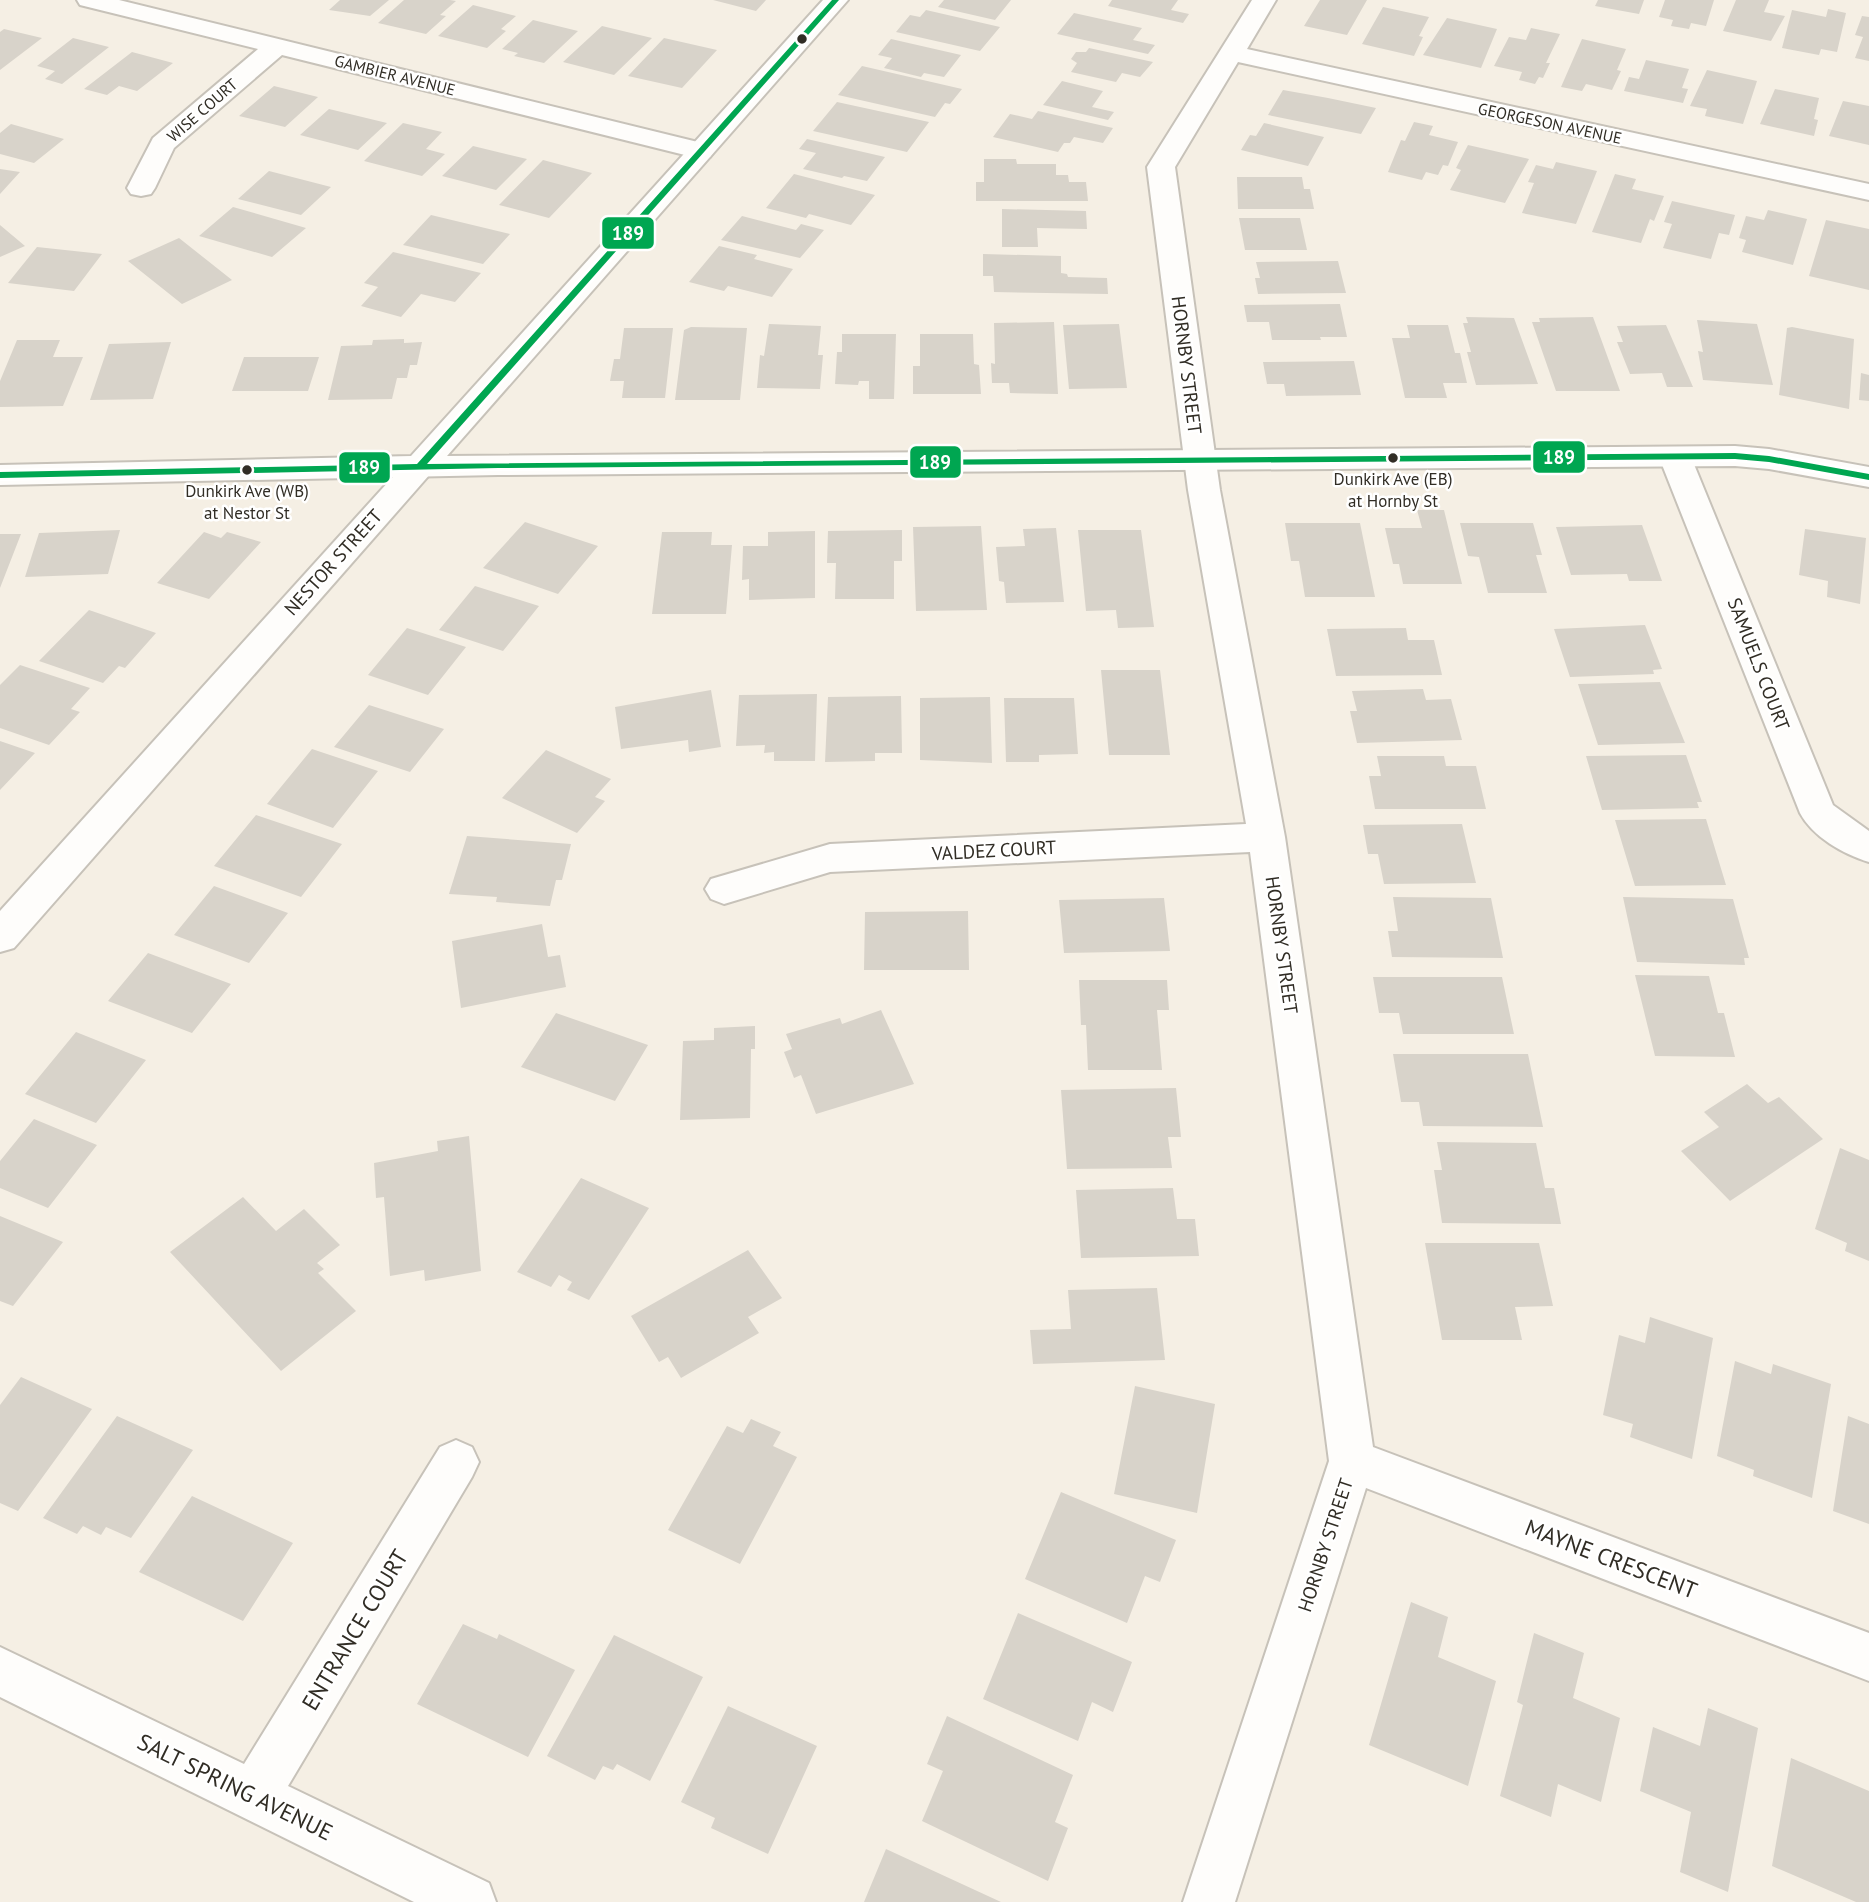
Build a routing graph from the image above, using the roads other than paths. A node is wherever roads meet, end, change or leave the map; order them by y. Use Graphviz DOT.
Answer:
graph roads {
  1 [pos="89,0"];
  2 [pos="836,0"];
  3 [pos="1264,0"];
  4 [pos="279,45"];
  5 [pos="1231,53"];
  6 [pos="701,151"];
  7 [pos="141,188"];
  8 [pos="1869,192"];
  9 [pos="1675,457"];
  10 [pos="1199,459"];
  11 [pos="420,466"];
  12 [pos="0,475"];
  13 [pos="1869,477"];
  14 [pos="1267,837"];
  15 [pos="1869,848"];
  16 [pos="724,889"];
  17 [pos="0,937"];
  18 [pos="1352,1461"];
  19 [pos="456,1462"];
  20 [pos="1869,1657"];
  21 [pos="0,1671"];
  22 [pos="253,1797"];
  23 [pos="470,1902"];
  24 [pos="1209,1902"];
  1 -- 4 [label="street, GAMBIER AVENUE"];
  2 -- 6 [label="street, NESTOR STREET"];
  3 -- 5 [label="street, HORNBY STREET"];
  4 -- 6 [label="street, GAMBIER AVENUE"];
  4 -- 7 [label="street, WISE COURT"];
  5 -- 8 [label="street, GEORGESON AVENUE"];
  5 -- 10 [label="street, HORNBY STREET"];
  6 -- 11 [label="street, NESTOR STREET"];
  9 -- 10 [label="street"];
  9 -- 13 [label="street"];
  9 -- 15 [label="street, SAMUELS COURT"];
  10 -- 11 [label="street"];
  10 -- 14 [label="street, HORNBY STREET"];
  11 -- 12 [label="street"];
  11 -- 17 [label="street, NESTOR STREET"];
  14 -- 16 [label="street, VALDEZ COURT"];
  14 -- 18 [label="street, HORNBY STREET"];
  18 -- 20 [label="street, MAYNE CRESCENT"];
  18 -- 24 [label="street, HORNBY STREET"];
  19 -- 22 [label="street, ENTRANCE COURT"];
  21 -- 22 [label="street, SALT SPRING AVENUE"];
  22 -- 23 [label="street, SALT SPRING AVENUE"];
}
